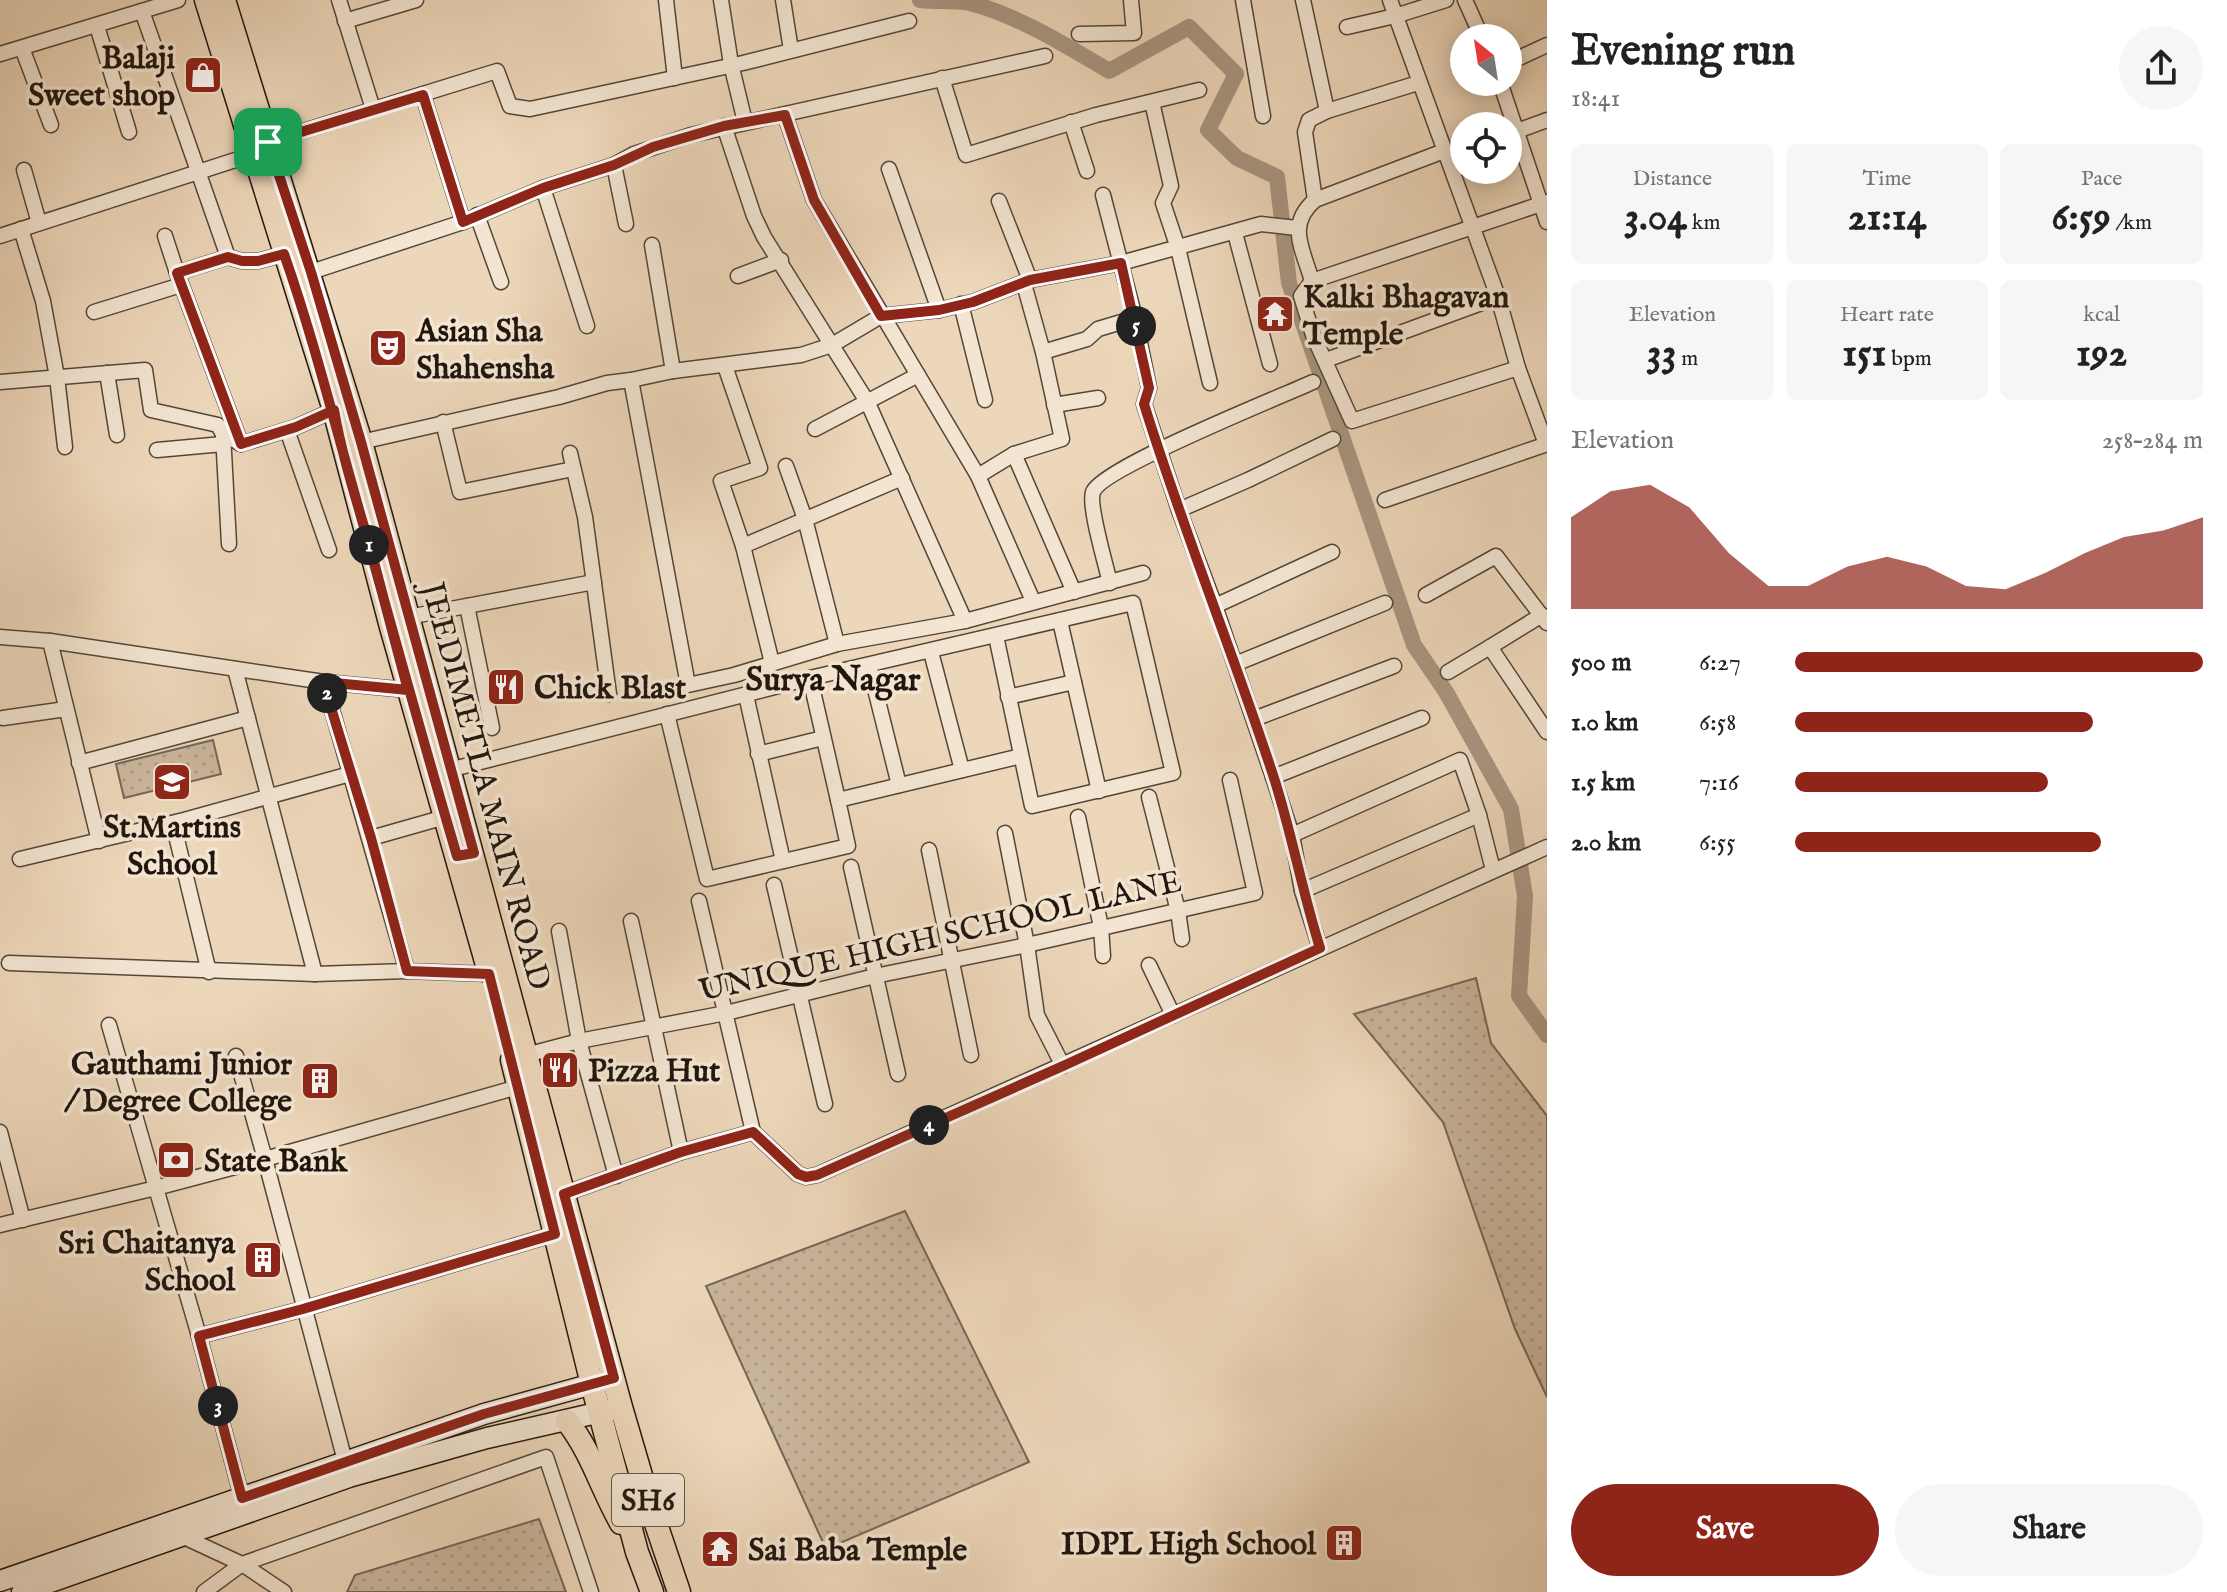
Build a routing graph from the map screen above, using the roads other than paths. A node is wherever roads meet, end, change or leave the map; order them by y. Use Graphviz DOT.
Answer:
graph roads {
  1 [pos="178,0"];
  2 [pos="206,0"];
  3 [pos="224,0"];
  4 [pos="339,0"];
  5 [pos="416,0"];
  6 [pos="666,0"];
  7 [pos="721,0"];
  8 [pos="783,0"];
  9 [pos="1131,0"];
  10 [pos="1243,0"];
  11 [pos="1303,0"];
  12 [pos="1390,0"];
  13 [pos="1446,0"];
  14 [pos="1465,0"];
  15 [pos="146,7"];
  16 [pos="1395,16"];
  17 [pos="345,21"];
  18 [pos="909,21"];
  19 [pos="1476,24"];
  20 [pos="97,26"];
  21 [pos="1347,27"];
  22 [pos="1079,34"];
  23 [pos="1547,45"];
  24 [pos="22,48"];
  25 [pos="791,50"];
  26 [pos="0,54"];
  27 [pos="1045,56"];
  28 [pos="1522,57"];
  29 [pos="731,64"];
  30 [pos="675,78"];
  31 [pos="942,78"];
  32 [pos="1418,83"];
  33 [pos="1199,90"];
  34 [pos="423,95"];
  35 [pos="1152,102"];
  36 [pos="373,109"];
  37 [pos="1327,111"];
  38 [pos="785,115"];
  39 [pos="1263,116"];
  40 [pos="1547,120"];
  41 [pos="745,122"];
  42 [pos="1071,122"];
  43 [pos="51,125"];
  44 [pos="724,126"];
  45 [pos="1522,129"];
  46 [pos="129,132"];
  47 [pos="1522,144"];
  48 [pos="261,148"];
  49 [pos="1444,151"];
  50 [pos="614,165"];
  51 [pos="889,169"];
  52 [pos="24,170"];
  53 [pos="1087,171"];
  54 [pos="198,173"];
  55 [pos="543,188"];
  56 [pos="1103,195"];
  57 [pos="1315,200"];
  58 [pos="999,201"];
  59 [pos="1544,203"];
  60 [pos="477,215"];
  61 [pos="463,222"];
  62 [pos="1547,222"];
  63 [pos="39,223"];
  64 [pos="626,224"];
  65 [pos="1473,225"];
  66 [pos="1297,228"];
  67 [pos="21,229"];
  68 [pos="1235,233"];
  69 [pos="0,236"];
  70 [pos="165,236"];
  71 [pos="652,245"];
  72 [pos="1178,248"];
  73 [pos="284,254"];
  74 [pos="228,257"];
  75 [pos="781,260"];
  76 [pos="1121,263"];
  77 [pos="311,272"];
  78 [pos="738,276"];
  79 [pos="179,279"];
  80 [pos="1312,281"];
  81 [pos="501,282"];
  82 [pos="1027,282"];
  83 [pos="1498,297"];
  84 [pos="961,304"];
  85 [pos="939,310"];
  86 [pos="94,312"];
  87 [pos="881,316"];
  88 [pos="1135,318"];
  89 [pos="587,326"];
  90 [pos="832,345"];
  91 [pos="1043,352"];
  92 [pos="1326,360"];
  93 [pos="1270,364"];
  94 [pos="725,366"];
  95 [pos="1518,368"];
  96 [pos="673,371"];
  97 [pos="107,373"];
  98 [pos="918,375"];
  99 [pos="57,377"];
  100 [pos="631,380"];
  101 [pos="0,382"];
  102 [pos="1313,382"];
  103 [pos="1210,383"];
  104 [pos="1098,398"];
  105 [pos="985,400"];
  106 [pos="868,403"];
  107 [pos="1054,405"];
  108 [pos="334,410"];
  109 [pos="443,422"];
  110 [pos="815,429"];
  111 [pos="287,430"];
  112 [pos="117,435"];
  113 [pos="223,439"];
  114 [pos="1333,439"];
  115 [pos="361,442"];
  116 [pos="241,444"];
  117 [pos="1546,444"];
  118 [pos="65,447"];
  119 [pos="157,450"];
  120 [pos="1159,450"];
  121 [pos="570,453"];
  122 [pos="1014,454"];
  123 [pos="786,466"];
  124 [pos="573,469"];
  125 [pos="978,476"];
  126 [pos="902,478"];
  127 [pos="1385,500"];
  128 [pos="1179,510"];
  129 [pos="805,519"];
  130 [pos="229,544"];
  131 [pos="743,546"];
  132 [pos="329,550"];
  133 [pos="1332,552"];
  134 [pos="1143,573"];
  135 [pos="594,582"];
  136 [pos="1110,583"];
  137 [pos="1074,592"];
  138 [pos="1426,595"];
  139 [pos="1033,601"];
  140 [pos="1385,603"];
  141 [pos="467,606"];
  142 [pos="1215,606"];
  143 [pos="408,617"];
  144 [pos="1544,619"];
  145 [pos="965,621"];
  146 [pos="1060,621"];
  147 [pos="996,636"];
  148 [pos="0,637"];
  149 [pos="50,641"];
  150 [pos="837,644"];
  151 [pos="1490,647"];
  152 [pos="931,652"];
  153 [pos="772,663"];
  154 [pos="1235,664"];
  155 [pos="869,665"];
  156 [pos="1394,666"];
  157 [pos="235,669"];
  158 [pos="1448,672"];
  159 [pos="810,678"];
  160 [pos="324,682"];
  161 [pos="1074,682"];
  162 [pos="408,690"];
  163 [pos="609,694"];
  164 [pos="746,695"];
  165 [pos="1008,697"];
  166 [pos="66,709"];
  167 [pos="667,714"];
  168 [pos="3,718"];
  169 [pos="248,718"];
  170 [pos="1422,718"];
  171 [pos="1254,719"];
  172 [pos="492,728"];
  173 [pos="1547,732"];
  174 [pos="823,738"];
  175 [pos="758,754"];
  176 [pos="1021,756"];
  177 [pos="79,763"];
  178 [pos="449,770"];
  179 [pos="962,770"];
  180 [pos="350,774"];
  181 [pos="1273,777"];
  182 [pos="1230,780"];
  183 [pos="899,785"];
  184 [pos="1099,791"];
  185 [pos="269,797"];
  186 [pos="1149,797"];
  187 [pos="838,800"];
  188 [pos="1479,815"];
  189 [pos="445,817"];
  190 [pos="1078,817"];
  191 [pos="173,823"];
  192 [pos="1005,833"];
  193 [pos="1292,835"];
  194 [pos="371,838"];
  195 [pos="99,841"];
  196 [pos="1547,847"];
  197 [pos="929,850"];
  198 [pos="465,855"];
  199 [pos="20,859"];
  200 [pos="783,861"];
  201 [pos="851,867"];
  202 [pos="1493,870"];
  203 [pos="774,885"];
  204 [pos="1302,891"];
  205 [pos="699,901"];
  206 [pos="1178,911"];
  207 [pos="631,921"];
  208 [pos="1101,927"];
  209 [pos="559,931"];
  210 [pos="1182,939"];
  211 [pos="1027,945"];
  212 [pos="1320,948"];
  213 [pos="1103,956"];
  214 [pos="950,961"];
  215 [pos="9,963"];
  216 [pos="1149,965"];
  217 [pos="407,971"];
  218 [pos="209,972"];
  219 [pos="315,974"];
  220 [pos="489,974"];
  221 [pos="875,976"];
  222 [pos="800,994"];
  223 [pos="726,1013"];
  224 [pos="1173,1015"];
  225 [pos="109,1025"];
  226 [pos="653,1026"];
  227 [pos="579,1041"];
  228 [pos="526,1055"];
  229 [pos="971,1055"];
  230 [pos="236,1056"];
  231 [pos="1063,1066"];
  232 [pos="898,1074"];
  233 [pos="518,1087"];
  234 [pos="825,1104"];
  235 [pos="0,1132"];
  236 [pos="753,1132"];
  237 [pos="681,1152"];
  238 [pos="265,1159"];
  239 [pos="616,1176"];
  240 [pos="156,1188"];
  241 [pos="564,1194"];
  242 [pos="23,1220"];
  243 [pos="0,1225"];
  244 [pos="555,1234"];
  245 [pos="303,1309"];
  246 [pos="199,1336"];
  247 [pos="614,1378"];
  248 [pos="592,1384"];
  249 [pos="611,1410"];
  250 [pos="567,1421"];
  251 [pos="345,1461"];
  252 [pos="242,1498"];
  253 [pos="184,1537"];
  254 [pos="637,1552"];
  255 [pos="242,1564"];
  256 [pos="0,1581"];
  257 [pos="22,1592"];
  258 [pos="204,1592"];
  259 [pos="284,1592"];
  260 [pos="591,1592"];
  261 [pos="652,1592"];
  262 [pos="679,1592"];
  1 -- 15 [label="street"];
  2 -- 48 [label="main road, JEEDIMETLA MAIN ROAD / SH6"];
  3 -- 48 [label="main road, JEEDIMETLA MAIN ROAD / SH6"];
  4 -- 17 [label="street"];
  5 -- 17 [label="street"];
  6 -- 30 [label="street"];
  7 -- 29 [label="street"];
  8 -- 25 [label="street"];
  9 -- 22 [label="street"];
  10 -- 39 [label="street"];
  11 -- 37 [label="street"];
  12 -- 16 [label="street"];
  13 -- 16 [label="street"];
  14 -- 19 [label="street"];
  15 -- 20 [label="street"];
  15 -- 54 [label="street"];
  16 -- 21 [label="street"];
  16 -- 32 [label="street"];
  17 -- 36 [label="street"];
  18 -- 25 [label="street"];
  20 -- 24 [label="street"];
  20 -- 46 [label="street"];
  23 -- 28 [label="street"];
  24 -- 26 [label="street"];
  24 -- 43 [label="street"];
  25 -- 29 [label="street"];
  27 -- 31 [label="street"];
  29 -- 30 [label="street"];
  29 -- 41 [label="street"];
  30 -- 34 [label="street"];
  31 -- 38 [label="street"];
  31 -- 42 [label="street"];
  32 -- 37 [label="street"];
  32 -- 49 [label="street"];
  33 -- 35 [label="street"];
  34 -- 36 [label="street"];
  34 -- 61 [label="street"];
  35 -- 42 [label="street"];
  35 -- 72 [label="street"];
  36 -- 48 [label="street"];
  37 -- 57 [label="street"];
  38 -- 41 [label="street"];
  38 -- 87 [label="street"];
  40 -- 45 [label="street"];
  41 -- 44 [label="street"];
  42 -- 53 [label="street"];
  44 -- 50 [label="street"];
  44 -- 75 [label="street"];
  47 -- 59 [label="street"];
  48 -- 54 [label="street"];
  48 -- 73 [label="main road, JEEDIMETLA MAIN ROAD / SH6"];
  48 -- 77 [label="main road, JEEDIMETLA MAIN ROAD / SH6"];
  49 -- 57 [label="street"];
  49 -- 65 [label="street"];
  50 -- 55 [label="street"];
  50 -- 64 [label="street"];
  51 -- 85 [label="street"];
  52 -- 63 [label="street"];
  54 -- 63 [label="street"];
  54 -- 74 [label="street"];
  55 -- 60 [label="street"];
  55 -- 89 [label="street"];
  56 -- 76 [label="street"];
  57 -- 66 [label="street"];
  58 -- 82 [label="street"];
  59 -- 62 [label="street"];
  59 -- 65 [label="street"];
  60 -- 61 [label="street"];
  60 -- 81 [label="street"];
  61 -- 77 [label="street"];
  63 -- 67 [label="street"];
  65 -- 80 [label="street"];
  65 -- 83 [label="street"];
  66 -- 68 [label="street"];
  66 -- 80 [label="street"];
  67 -- 69 [label="street"];
  67 -- 99 [label="street"];
  68 -- 72 [label="street"];
  68 -- 93 [label="street"];
  70 -- 79 [label="street"];
  71 -- 96 [label="street"];
  72 -- 76 [label="street"];
  72 -- 103 [label="street"];
  73 -- 74 [label="street"];
  73 -- 108 [label="main road, JEEDIMETLA MAIN ROAD / SH6"];
  74 -- 79 [label="street"];
  75 -- 78 [label="street"];
  75 -- 90 [label="street"];
  76 -- 82 [label="street"];
  76 -- 88 [label="street"];
  77 -- 115 [label="main road, JEEDIMETLA MAIN ROAD / SH6"];
  79 -- 86 [label="street"];
  79 -- 116 [label="street"];
  80 -- 92 [label="street"];
  82 -- 84 [label="street"];
  82 -- 91 [label="street"];
  83 -- 92 [label="street"];
  83 -- 95 [label="street"];
  84 -- 85 [label="street"];
  84 -- 105 [label="street"];
  85 -- 87 [label="street"];
  87 -- 90 [label="street"];
  87 -- 98 [label="street"];
  88 -- 91 [label="street"];
  88 -- 120 [label="street"];
  90 -- 94 [label="street"];
  90 -- 106 [label="street"];
  91 -- 107 [label="street"];
  92 -- 95 [label="street"];
  94 -- 96 [label="street"];
  94 -- 131 [label="street"];
  95 -- 117 [label="street"];
  96 -- 100 [label="street"];
  97 -- 99 [label="street"];
  97 -- 112 [label="street"];
  97 -- 113 [label="street"];
  98 -- 106 [label="street"];
  98 -- 125 [label="street"];
  99 -- 101 [label="street"];
  99 -- 118 [label="street"];
  100 -- 109 [label="street"];
  100 -- 153 [label="street"];
  102 -- 120 [label="street"];
  104 -- 107 [label="street"];
  106 -- 110 [label="street"];
  106 -- 126 [label="street"];
  107 -- 122 [label="street"];
  108 -- 111 [label="street"];
  108 -- 162 [label="main road, JEEDIMETLA MAIN ROAD / SH6"];
  109 -- 115 [label="street"];
  109 -- 124 [label="street"];
  111 -- 116 [label="street"];
  111 -- 132 [label="street"];
  113 -- 116 [label="street"];
  113 -- 119 [label="street"];
  113 -- 130 [label="street"];
  114 -- 128 [label="street"];
  115 -- 143 [label="main road, JEEDIMETLA MAIN ROAD / SH6"];
  117 -- 127 [label="street"];
  120 -- 128 [label="street"];
  120 -- 136 [label="street"];
  121 -- 124 [label="street"];
  122 -- 125 [label="street"];
  122 -- 137 [label="street"];
  123 -- 129 [label="street"];
  124 -- 135 [label="street"];
  125 -- 139 [label="street"];
  126 -- 129 [label="street"];
  126 -- 145 [label="street"];
  128 -- 142 [label="street"];
  129 -- 131 [label="street"];
  129 -- 150 [label="street"];
  131 -- 153 [label="street"];
  133 -- 142 [label="street"];
  134 -- 136 [label="street"];
  135 -- 141 [label="street"];
  135 -- 163 [label="street"];
  136 -- 137 [label="street"];
  137 -- 139 [label="street"];
  138 -- 144 [label="street"];
  139 -- 145 [label="street"];
  140 -- 154 [label="street"];
  141 -- 143 [label="street"];
  141 -- 172 [label="street"];
  142 -- 154 [label="street"];
  143 -- 178 [label="main road, JEEDIMETLA MAIN ROAD / SH6"];
  144 -- 151 [label="street"];
  145 -- 150 [label="street"];
  146 -- 147 [label="street"];
  146 -- 161 [label="street"];
  146 -- 184 [label="street"];
  147 -- 152 [label="street"];
  147 -- 165 [label="street"];
  148 -- 149 [label="street"];
  149 -- 157 [label="street"];
  149 -- 166 [label="street"];
  150 -- 153 [label="street"];
  151 -- 158 [label="street"];
  151 -- 173 [label="street"];
  152 -- 155 [label="street"];
  152 -- 179 [label="street"];
  154 -- 171 [label="street"];
  155 -- 159 [label="street"];
  155 -- 183 [label="street"];
  156 -- 171 [label="street"];
  157 -- 160 [label="street"];
  157 -- 169 [label="street"];
  159 -- 164 [label="street"];
  159 -- 174 [label="street"];
  160 -- 162 [label="street"];
  160 -- 180 [label="street"];
  161 -- 165 [label="street"];
  161 -- 184 [label="street"];
  162 -- 189 [label="main road, JEEDIMETLA MAIN ROAD / SH6"];
  164 -- 167 [label="street"];
  164 -- 175 [label="street"];
  165 -- 176 [label="street"];
  166 -- 168 [label="street"];
  166 -- 177 [label="street"];
  167 -- 178 [label="street"];
  167 -- 200 [label="street"];
  169 -- 177 [label="street"];
  169 -- 185 [label="street"];
  170 -- 181 [label="street"];
  171 -- 181 [label="street"];
  174 -- 175 [label="street"];
  174 -- 187 [label="street"];
  175 -- 200 [label="street"];
  176 -- 179 [label="street"];
  176 -- 184 [label="street"];
  177 -- 195 [label="street"];
  178 -- 198 [label="main road, JEEDIMETLA MAIN ROAD / SH6"];
  179 -- 183 [label="street"];
  180 -- 185 [label="street"];
  180 -- 194 [label="street"];
  181 -- 193 [label="street"];
  182 -- 206 [label="street, UNIQUE HIGH SCHOOL LANE"];
  183 -- 187 [label="street"];
  185 -- 191 [label="street"];
  185 -- 219 [label="street"];
  186 -- 206 [label="street"];
  187 -- 200 [label="street"];
  188 -- 193 [label="street"];
  188 -- 202 [label="street"];
  188 -- 204 [label="street"];
  189 -- 194 [label="street"];
  189 -- 198 [label="main road, JEEDIMETLA MAIN ROAD / SH6"];
  190 -- 208 [label="street"];
  191 -- 195 [label="street"];
  191 -- 218 [label="street"];
  192 -- 211 [label="street"];
  193 -- 204 [label="street"];
  194 -- 217 [label="street"];
  195 -- 199 [label="street"];
  196 -- 202 [label="street"];
  197 -- 214 [label="street"];
  198 -- 220 [label="main road, JEEDIMETLA MAIN ROAD / SH6"];
  198 -- 228 [label="main road, JEEDIMETLA MAIN ROAD / SH6"];
  201 -- 221 [label="street"];
  202 -- 212 [label="street"];
  203 -- 222 [label="street"];
  204 -- 212 [label="street"];
  205 -- 223 [label="street"];
  206 -- 208 [label="street, UNIQUE HIGH SCHOOL LANE"];
  206 -- 210 [label="street"];
  207 -- 226 [label="street"];
  208 -- 211 [label="street, UNIQUE HIGH SCHOOL LANE"];
  208 -- 213 [label="street"];
  209 -- 227 [label="street"];
  211 -- 214 [label="street, UNIQUE HIGH SCHOOL LANE"];
  211 -- 231 [label="street"];
  212 -- 224 [label="street"];
  214 -- 221 [label="street, UNIQUE HIGH SCHOOL LANE"];
  214 -- 229 [label="street"];
  215 -- 218 [label="street"];
  216 -- 224 [label="street"];
  217 -- 219 [label="street"];
  217 -- 220 [label="street"];
  218 -- 219 [label="street"];
  220 -- 233 [label="main road, JEEDIMETLA MAIN ROAD / SH6"];
  221 -- 222 [label="street, UNIQUE HIGH SCHOOL LANE"];
  221 -- 232 [label="street"];
  222 -- 223 [label="street, UNIQUE HIGH SCHOOL LANE"];
  222 -- 234 [label="street"];
  223 -- 226 [label="street, UNIQUE HIGH SCHOOL LANE"];
  223 -- 236 [label="street"];
  224 -- 231 [label="street"];
  225 -- 240 [label="street"];
  226 -- 227 [label="street, UNIQUE HIGH SCHOOL LANE"];
  226 -- 237 [label="street"];
  227 -- 228 [label="street, UNIQUE HIGH SCHOOL LANE"];
  227 -- 239 [label="street"];
  228 -- 241 [label="main road, JEEDIMETLA MAIN ROAD / SH6"];
  230 -- 238 [label="street"];
  231 -- 236 [label="street"];
  233 -- 238 [label="street"];
  233 -- 244 [label="main road, JEEDIMETLA MAIN ROAD / SH6"];
  235 -- 242 [label="street"];
  236 -- 237 [label="street"];
  237 -- 239 [label="street"];
  238 -- 240 [label="street"];
  238 -- 245 [label="street"];
  239 -- 241 [label="street"];
  240 -- 242 [label="street"];
  240 -- 246 [label="street"];
  241 -- 247 [label="main road, JEEDIMETLA MAIN ROAD / SH6"];
  242 -- 243 [label="street"];
  244 -- 245 [label="street"];
  244 -- 248 [label="main road, JEEDIMETLA MAIN ROAD / SH6"];
  245 -- 246 [label="street"];
  245 -- 251 [label="street"];
  246 -- 252 [label="street"];
  247 -- 248 [label="street"];
  247 -- 249 [label="main road, JEEDIMETLA MAIN ROAD / SH6"];
  248 -- 249 [label="main road, JEEDIMETLA MAIN ROAD / SH6"];
  248 -- 251 [label="street"];
  249 -- 250 [label="street"];
  249 -- 254 [label="main road, JEEDIMETLA MAIN ROAD / SH6"];
  249 -- 262 [label="main road, JEEDIMETLA MAIN ROAD / SH6"];
  250 -- 253 [label="street"];
  250 -- 254 [label="main road"];
  251 -- 252 [label="street"];
  252 -- 256 [label="street"];
  253 -- 255 [label="street"];
  253 -- 257 [label="street"];
  254 -- 261 [label="main road, JEEDIMETLA MAIN ROAD / SH6"];
  255 -- 258 [label="street"];
  255 -- 259 [label="street"];
  255 -- 260 [label="street"];
}
